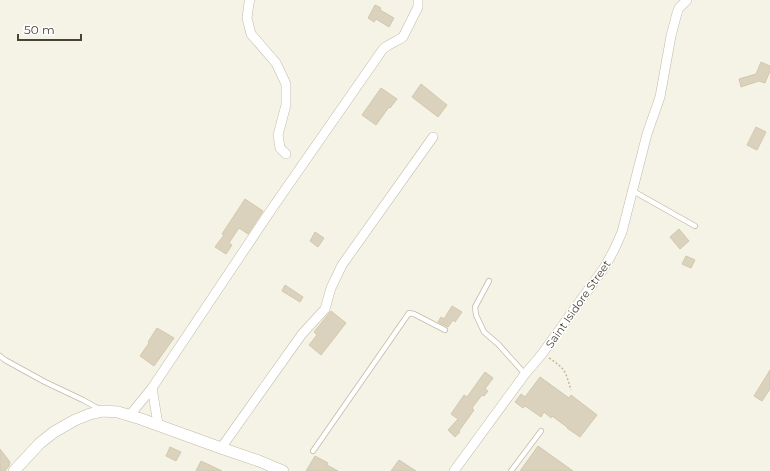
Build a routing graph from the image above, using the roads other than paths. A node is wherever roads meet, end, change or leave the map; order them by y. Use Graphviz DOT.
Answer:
graph roads {
  1 [pos="250,0"];
  2 [pos="418,0"];
  3 [pos="687,0"];
  4 [pos="433,137"];
  5 [pos="286,154"];
  6 [pos="633,191"];
  7 [pos="695,226"];
  8 [pos="489,281"];
  9 [pos="445,330"];
  10 [pos="0,356"];
  11 [pos="525,374"];
  12 [pos="152,388"];
  13 [pos="103,410"];
  14 [pos="130,415"];
  15 [pos="158,424"];
  16 [pos="541,431"];
  17 [pos="221,448"];
  18 [pos="313,451"];
  19 [pos="14,471"];
  20 [pos="283,471"];
  21 [pos="454,471"];
  22 [pos="511,471"];
  1 -- 5 [label="street"];
  2 -- 12 [label="street"];
  3 -- 6 [label="street, Saint Isidore Street"];
  4 -- 17 [label="street"];
  6 -- 7 [label="lane"];
  6 -- 11 [label="street, Saint Isidore Street"];
  8 -- 11 [label="lane"];
  9 -- 18 [label="lane"];
  10 -- 13 [label="lane"];
  11 -- 21 [label="street, Saint Isidore Street"];
  12 -- 14 [label="street"];
  12 -- 15 [label="street"];
  13 -- 14 [label="street"];
  13 -- 19 [label="street"];
  14 -- 15 [label="street"];
  15 -- 17 [label="street"];
  16 -- 22 [label="lane"];
  17 -- 20 [label="street"];
}
